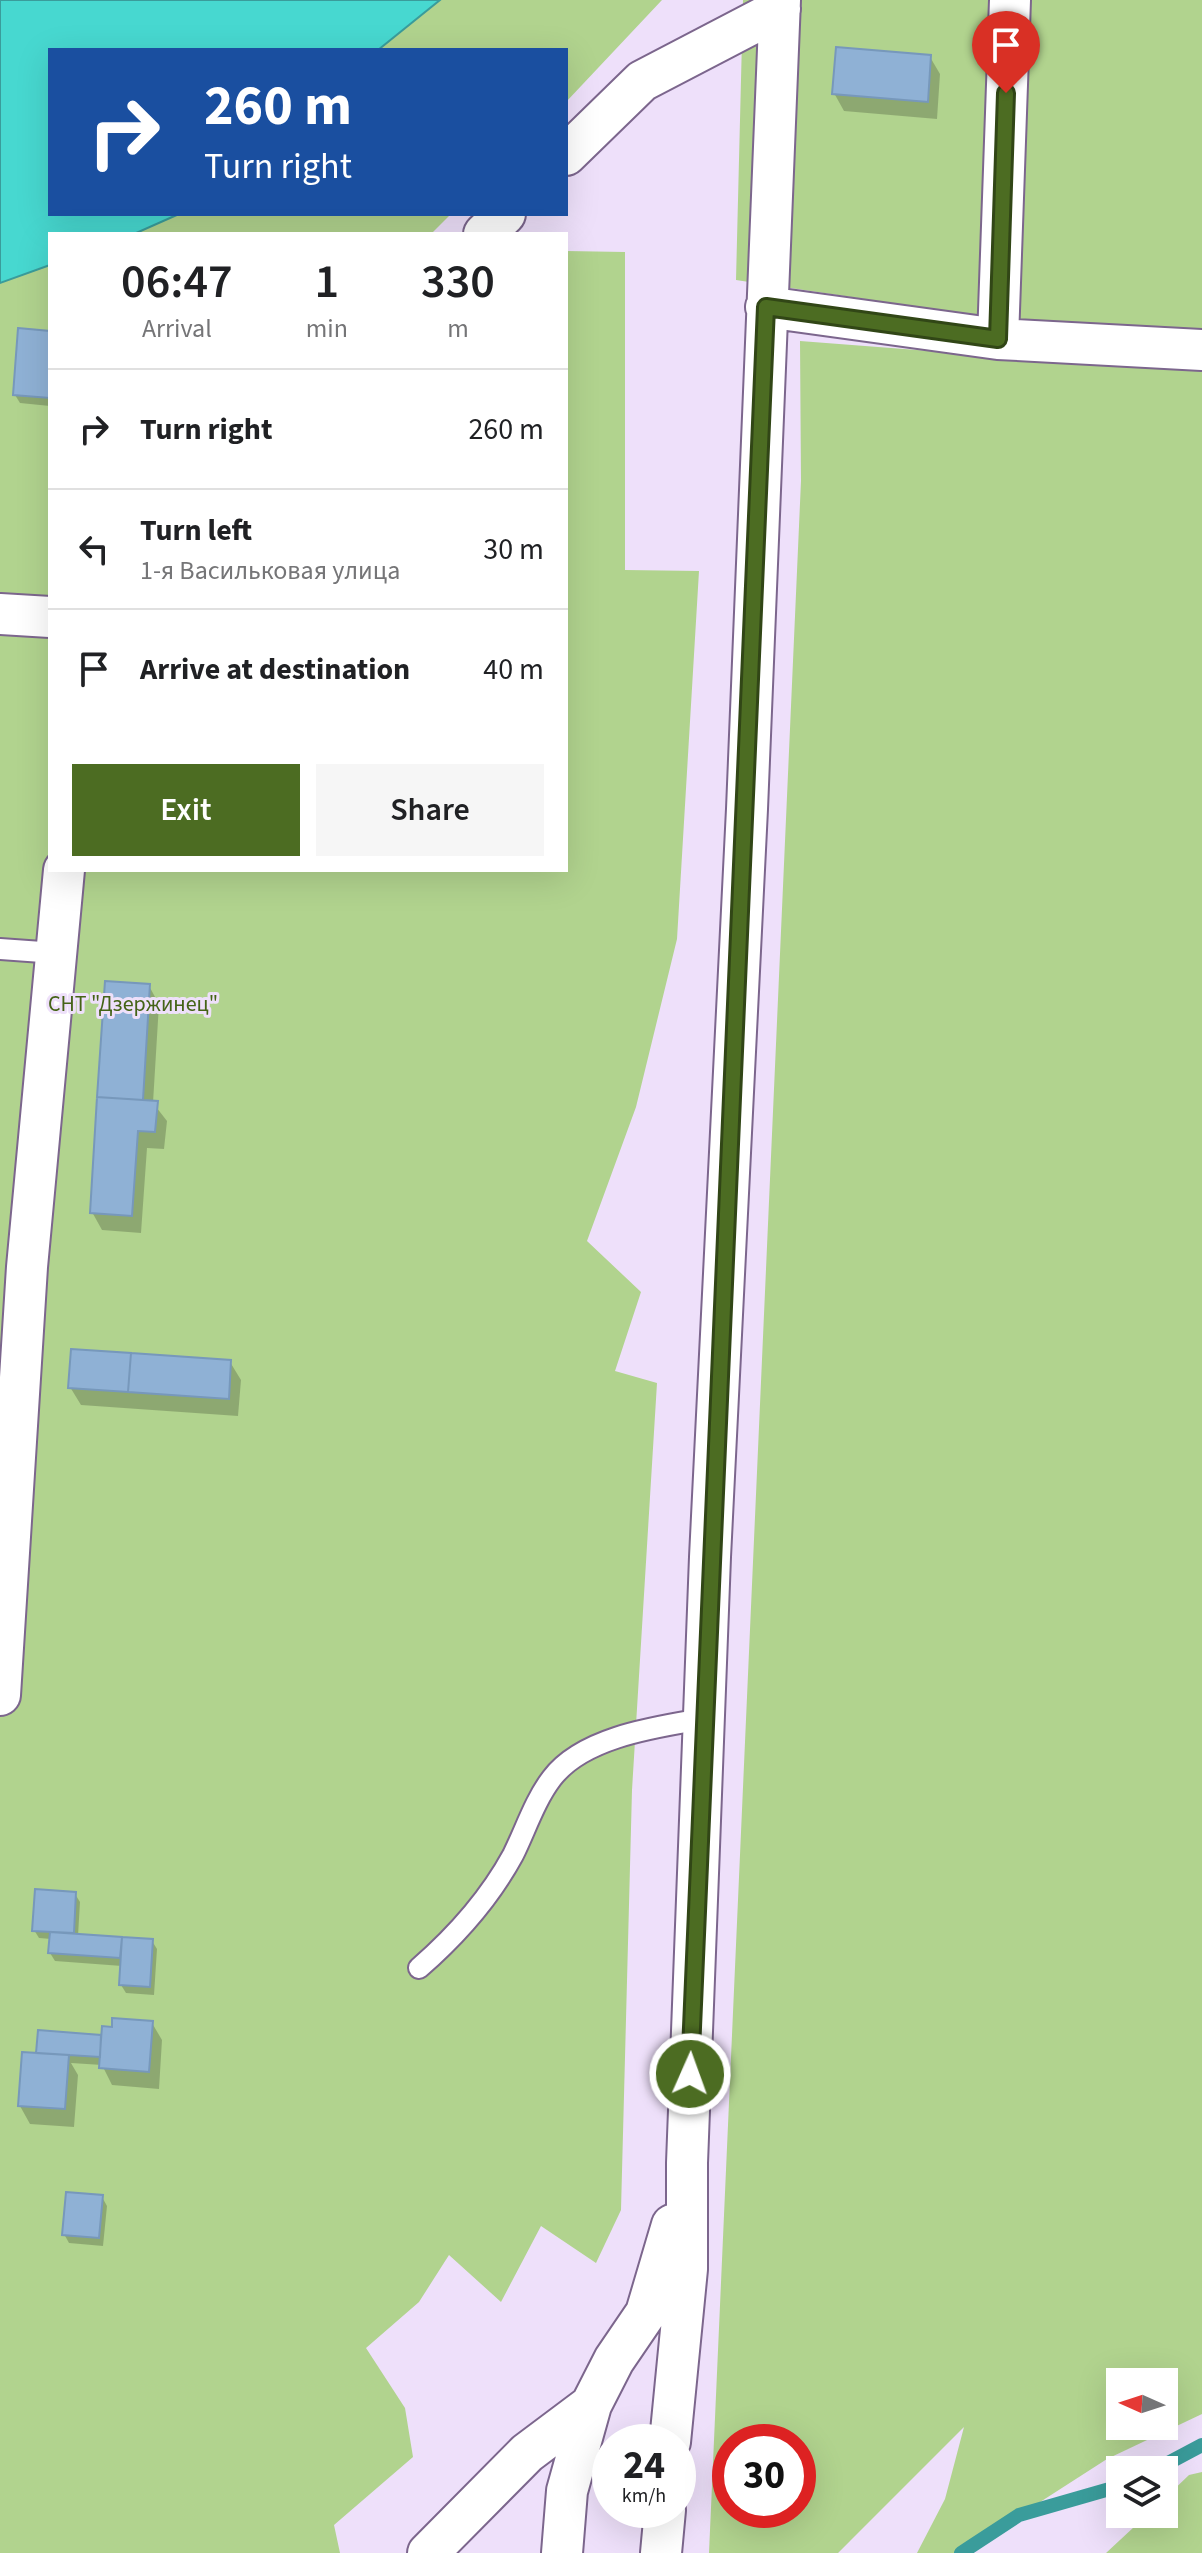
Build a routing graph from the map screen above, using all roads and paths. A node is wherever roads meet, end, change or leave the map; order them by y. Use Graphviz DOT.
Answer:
graph roads {
  1 [pos="1010,0"];
  2 [pos="780,4"];
  3 [pos="568,153"];
  4 [pos="503,216"];
  5 [pos="486,232"];
  6 [pos="766,307"];
  7 [pos="998,339"];
  8 [pos="1202,350"];
  9 [pos="0,614"];
  10 [pos="48,617"];
  11 [pos="64,872"];
  12 [pos="0,949"];
  13 [pos="56,953"];
  14 [pos="13,1266"];
  15 [pos="4,1587"];
  16 [pos="0,1695"];
  17 [pos="703,1719"];
  18 [pos="419,1968"];
  19 [pos="687,2163"];
  20 [pos="591,2405"];
  21 [pos="672,2424"];
  22 [pos="663,2528"];
  23 [pos="428,2553"];
  24 [pos="562,2553"];
  25 [pos="661,2553"];
  1 -- 7 [label="street"];
  2 -- 3 [label="street"];
  2 -- 6 [label="street"];
  4 -- 5 [label="street"];
  6 -- 7 [label="street"];
  6 -- 17 [label="street"];
  7 -- 8 [label="street"];
  9 -- 10 [label="street"];
  11 -- 13 [label="street"];
  12 -- 13 [label="lane"];
  13 -- 14 [label="street"];
  14 -- 15 [label="street"];
  15 -- 16 [label="street"];
  17 -- 18 [label="lane"];
  17 -- 19 [label="street"];
  19 -- 20 [label="street"];
  19 -- 21 [label="street"];
  20 -- 23 [label="street"];
  20 -- 24 [label="street"];
  22 -- 25 [label="street"];
}
